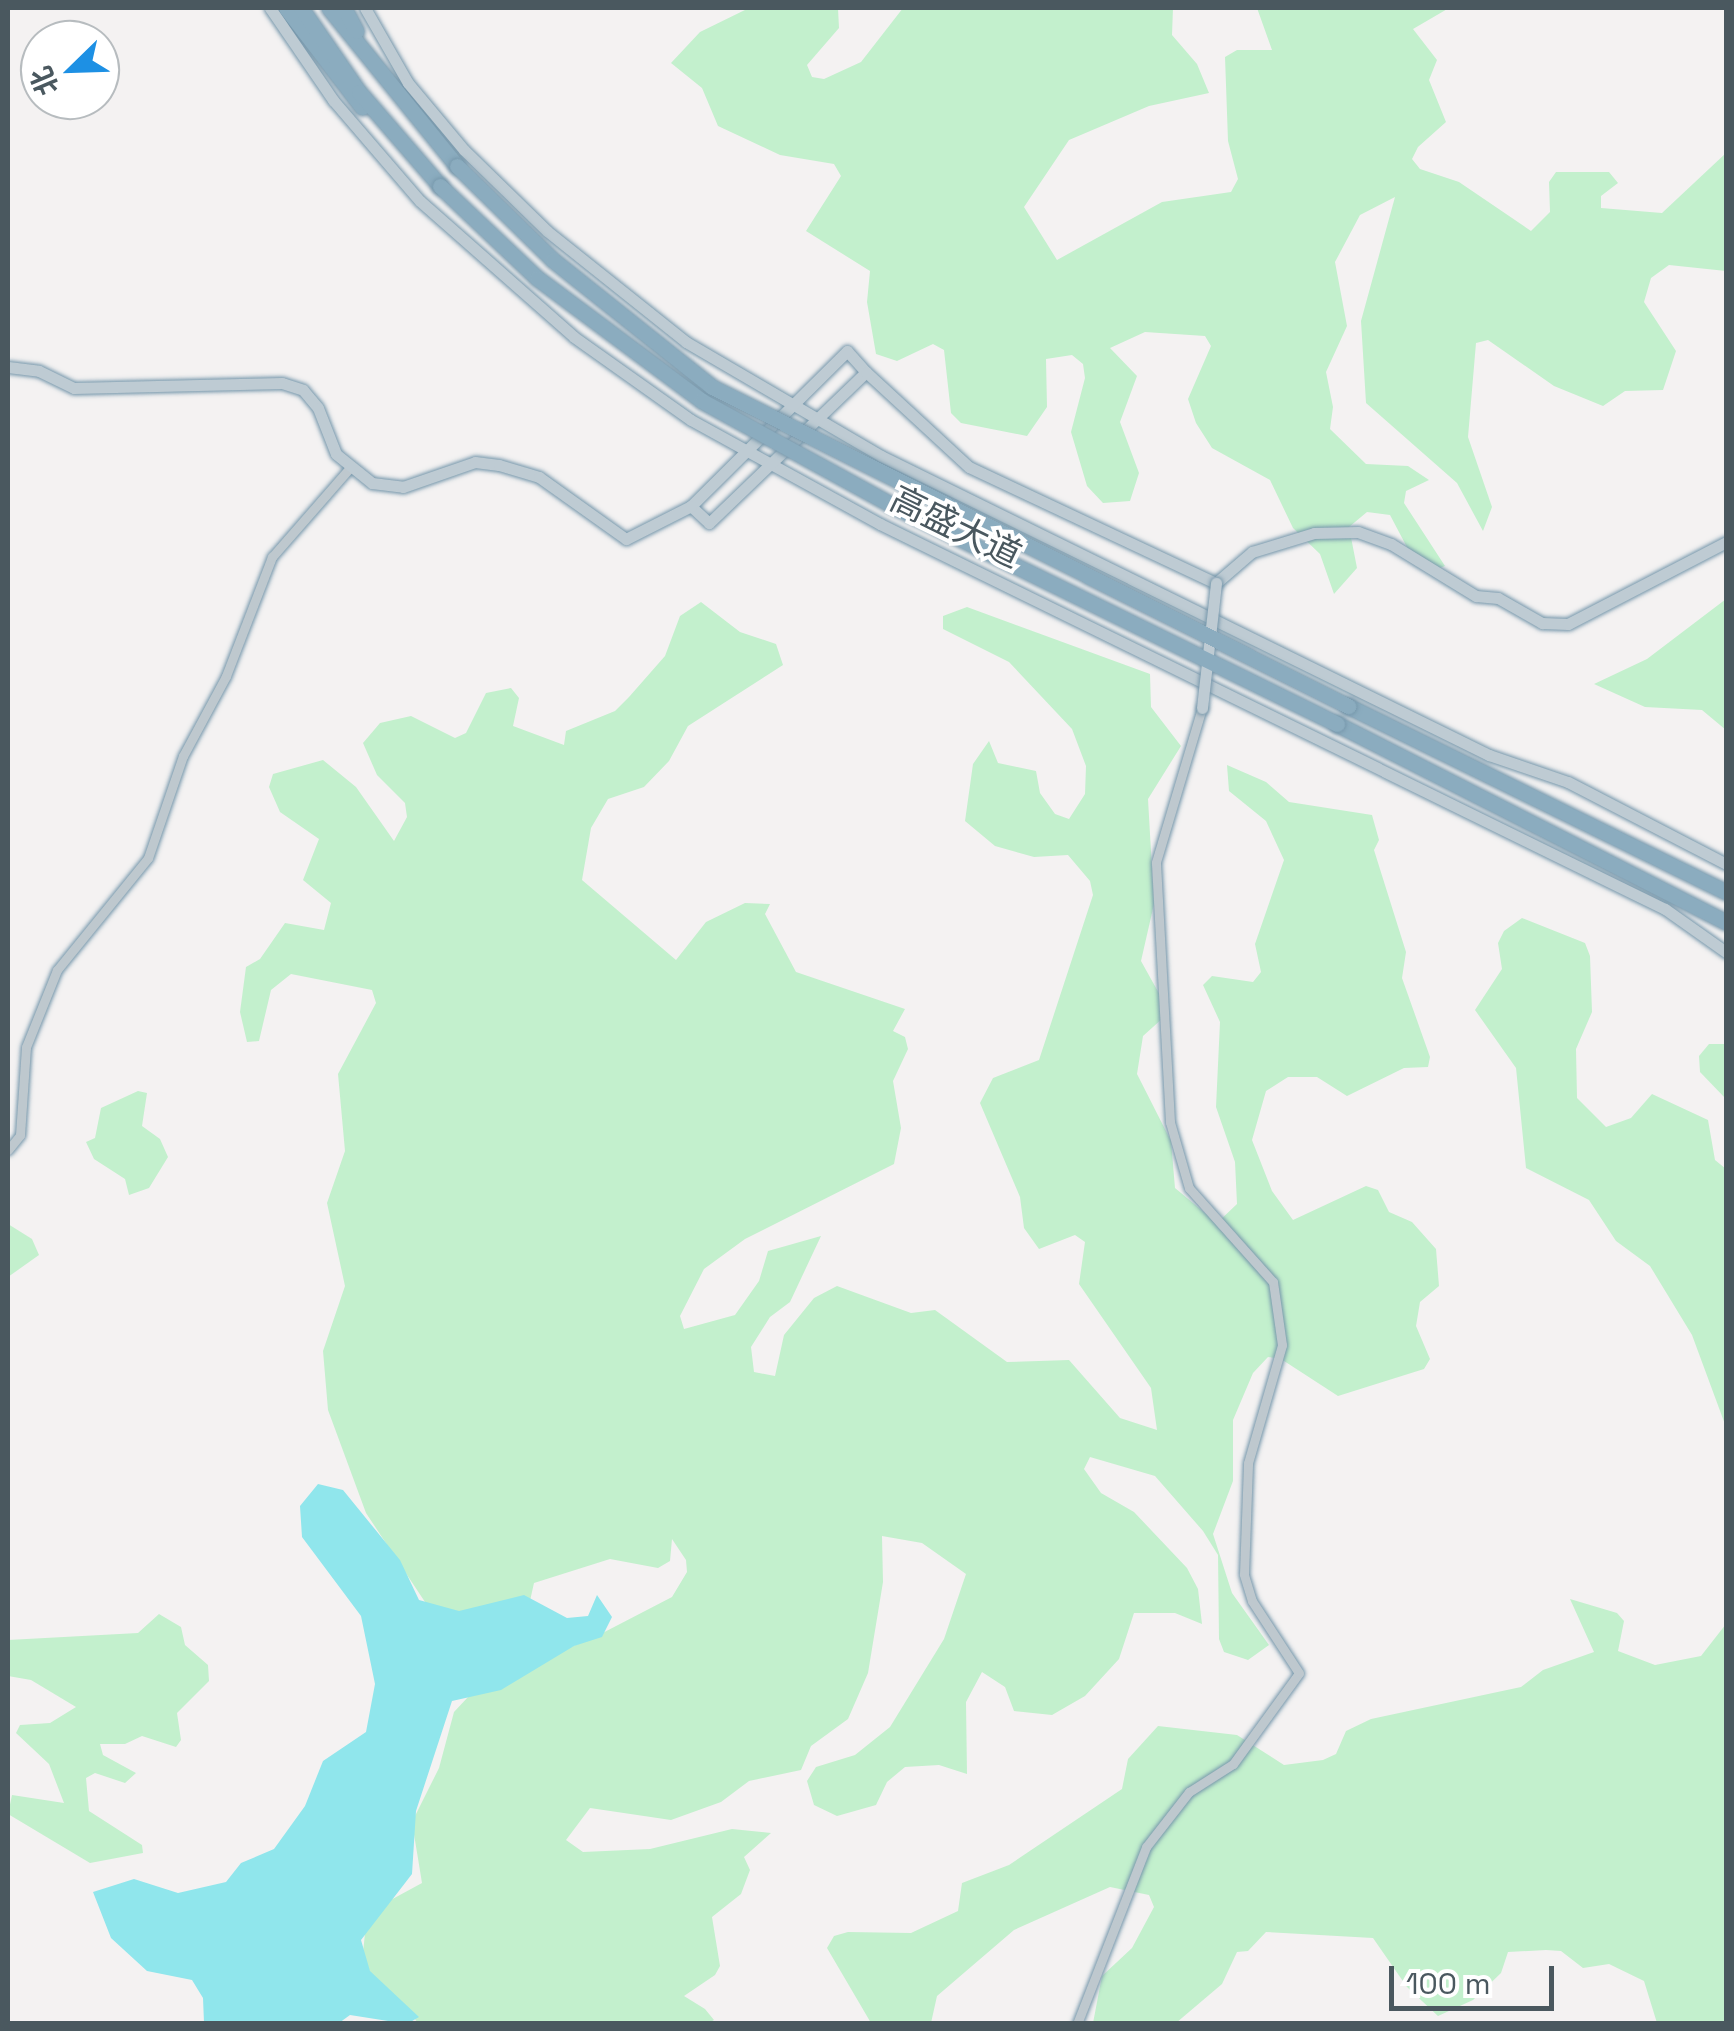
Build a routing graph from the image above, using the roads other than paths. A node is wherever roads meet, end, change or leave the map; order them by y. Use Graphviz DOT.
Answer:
graph roads {
  1 [pos="270,8"];
  2 [pos="286,8"];
  3 [pos="301,8"];
  4 [pos="329,8"];
  5 [pos="344,8"];
  6 [pos="365,8"];
  7 [pos="378,74"];
  8 [pos="416,158"];
  9 [pos="8,366"];
  10 [pos="866,372"];
  11 [pos="794,404"];
  12 [pos="818,418"];
  13 [pos="748,450"];
  14 [pos="771,463"];
  15 [pos="348,470"];
  16 [pos="691,506"];
  17 [pos="1726,542"];
  18 [pos="1216,583"];
  19 [pos="1202,708"];
  20 [pos="1726,864"];
  21 [pos="1726,890"];
  22 [pos="1726,924"];
  23 [pos="1726,952"];
  24 [pos="8,1150"];
  25 [pos="1077,2024"];
  1 -- 13 [label="main road, 高盛大道"];
  2 -- 8 [label="highway"];
  3 -- 8 [label="highway, 高盛大道"];
  4 -- 7 [label="highway, 高盛大道"];
  5 -- 7 [label="highway"];
  6 -- 11 [label="main road, 高盛大道"];
  7 -- 21 [label="highway, 高盛大道, bridge"];
  8 -- 22 [label="highway, 高盛大道, bridge"];
  9 -- 15 [label="main road"];
  10 -- 11 [label="main road"];
  10 -- 12 [label="main road"];
  10 -- 18 [label="main road"];
  11 -- 12 [label="main road, 高盛大道"];
  11 -- 13 [label="main road"];
  12 -- 14 [label="main road"];
  12 -- 20 [label="main road, 高盛大道"];
  13 -- 14 [label="main road, 高盛大道"];
  13 -- 16 [label="main road"];
  14 -- 16 [label="main road"];
  14 -- 23 [label="main road, 高盛大道"];
  15 -- 16 [label="main road"];
  15 -- 24 [label="street"];
  17 -- 18 [label="main road"];
  18 -- 19 [label="main road, bridge"];
  19 -- 25 [label="street"];
}
